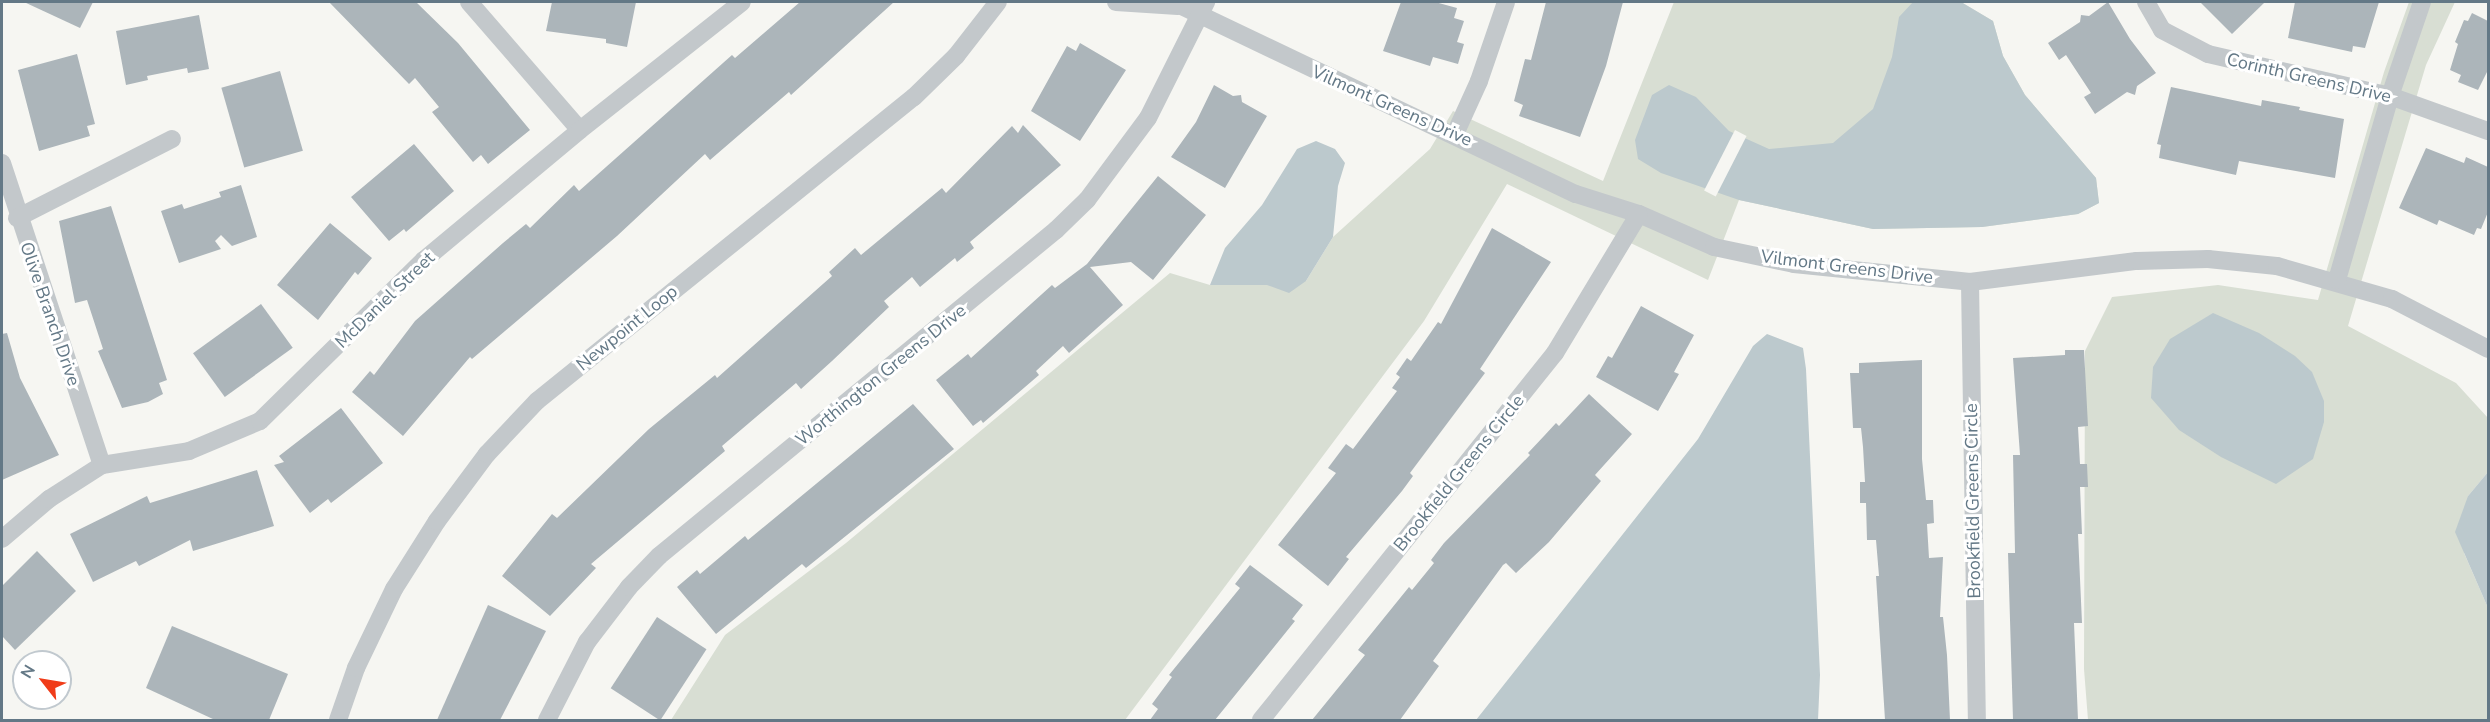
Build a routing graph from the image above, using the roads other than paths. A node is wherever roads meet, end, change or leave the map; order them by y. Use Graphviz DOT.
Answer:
graph roads {
  1 [pos="469,2"];
  2 [pos="742,2"];
  3 [pos="998,2"];
  4 [pos="1116,2"];
  5 [pos="1506,2"];
  6 [pos="2146,2"];
  7 [pos="2422,2"];
  8 [pos="1176,4"];
  9 [pos="1203,9"];
  10 [pos="2390,96"];
  11 [pos="580,130"];
  12 [pos="2488,131"];
  13 [pos="1455,134"];
  14 [pos="172,139"];
  15 [pos="2,163"];
  16 [pos="1639,214"];
  17 [pos="17,218"];
  18 [pos="2337,280"];
  19 [pos="1970,282"];
  20 [pos="2488,349"];
  21 [pos="102,465"];
  22 [pos="2,539"];
  23 [pos="338,720"];
  24 [pos="548,720"];
  25 [pos="1261,720"];
  26 [pos="1977,720"];
  1 -- 11 [label="street"];
  2 -- 11 [label="street, McDaniel Street"];
  3 -- 23 [label="street, Newpoint Loop"];
  4 -- 8 [label="street"];
  5 -- 13 [label="street"];
  6 -- 10 [label="street, Corinth Greens Drive"];
  7 -- 10 [label="street"];
  8 -- 9 [label="street"];
  9 -- 13 [label="street, Vilmont Greens Drive"];
  9 -- 24 [label="street, Worthington Greens Drive"];
  10 -- 12 [label="street, Corinth Greens Drive"];
  10 -- 18 [label="street"];
  11 -- 21 [label="street, McDaniel Street"];
  13 -- 16 [label="street, Vilmont Greens Drive"];
  14 -- 17 [label="street"];
  15 -- 17 [label="street, Olive Branch Drive"];
  16 -- 19 [label="street, Vilmont Greens Drive"];
  16 -- 25 [label="street, Brookfield Greens Circle"];
  17 -- 21 [label="street, Olive Branch Drive"];
  18 -- 19 [label="street, Vilmont Greens Drive"];
  18 -- 20 [label="street, Vilmont Greens Drive"];
  19 -- 26 [label="street, Brookfield Greens Circle"];
  21 -- 22 [label="street, McDaniel Street"];
}
